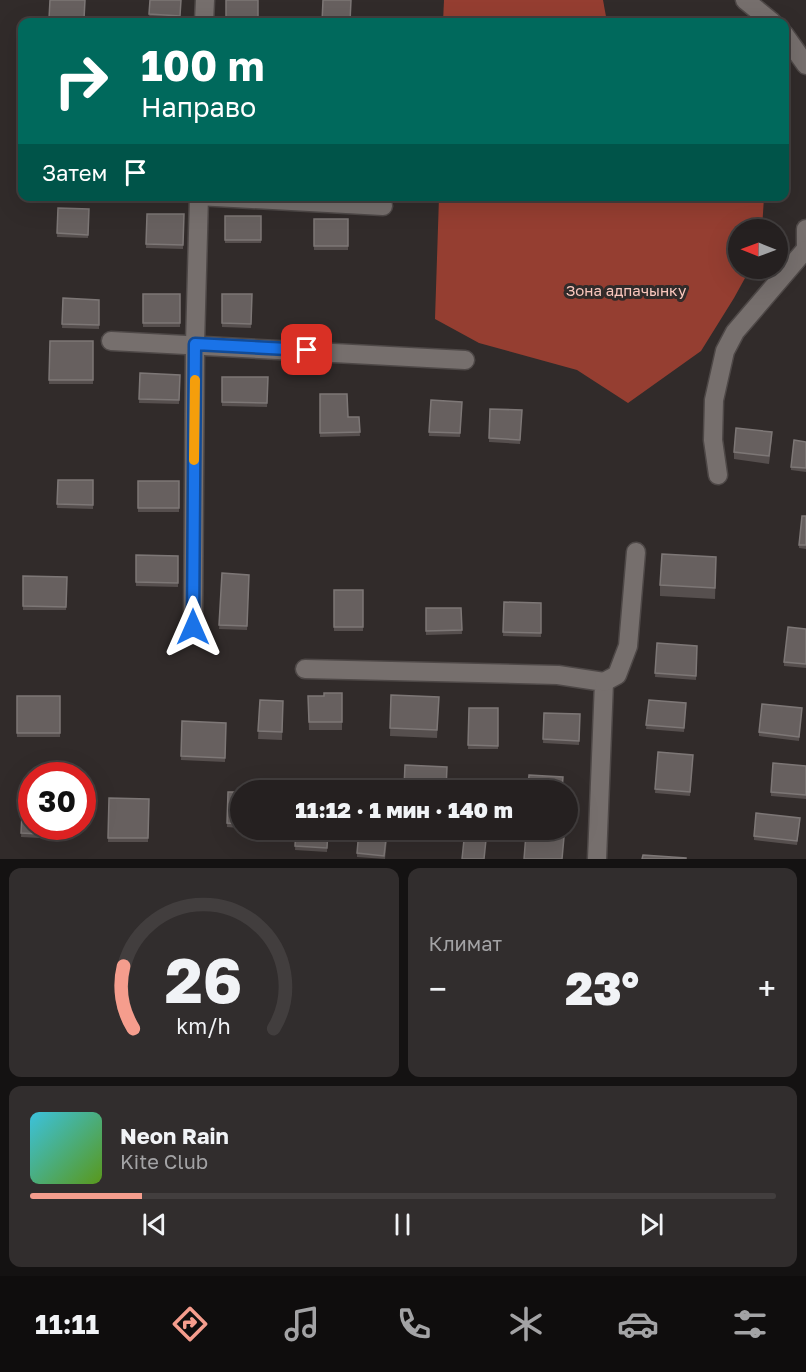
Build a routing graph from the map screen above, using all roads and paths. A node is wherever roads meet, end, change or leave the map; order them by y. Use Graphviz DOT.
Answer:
graph roads {
  1 [pos="205,0"];
  2 [pos="745,0"];
  3 [pos="204,18"];
  4 [pos="767,18"];
  5 [pos="789,41"];
  6 [pos="806,66"];
  7 [pos="198,201"];
  8 [pos="290,201"];
  9 [pos="383,206"];
  10 [pos="806,229"];
  11 [pos="806,250"];
  12 [pos="111,341"];
  13 [pos="195,344"];
  14 [pos="465,360"];
  15 [pos="718,475"];
  16 [pos="636,552"];
  17 [pos="193,627"];
  18 [pos="305,669"];
  19 [pos="604,682"];
  20 [pos="597,859"];
  1 -- 3 [label="street"];
  2 -- 4 [label="street"];
  5 -- 6 [label="street"];
  7 -- 13 [label="street"];
  8 -- 9 [label="street"];
  10 -- 11 [label="street"];
  11 -- 15 [label="street"];
  12 -- 13 [label="street"];
  13 -- 14 [label="street"];
  13 -- 17 [label="street"];
  16 -- 19 [label="street"];
  18 -- 19 [label="street"];
  19 -- 20 [label="street"];
}
